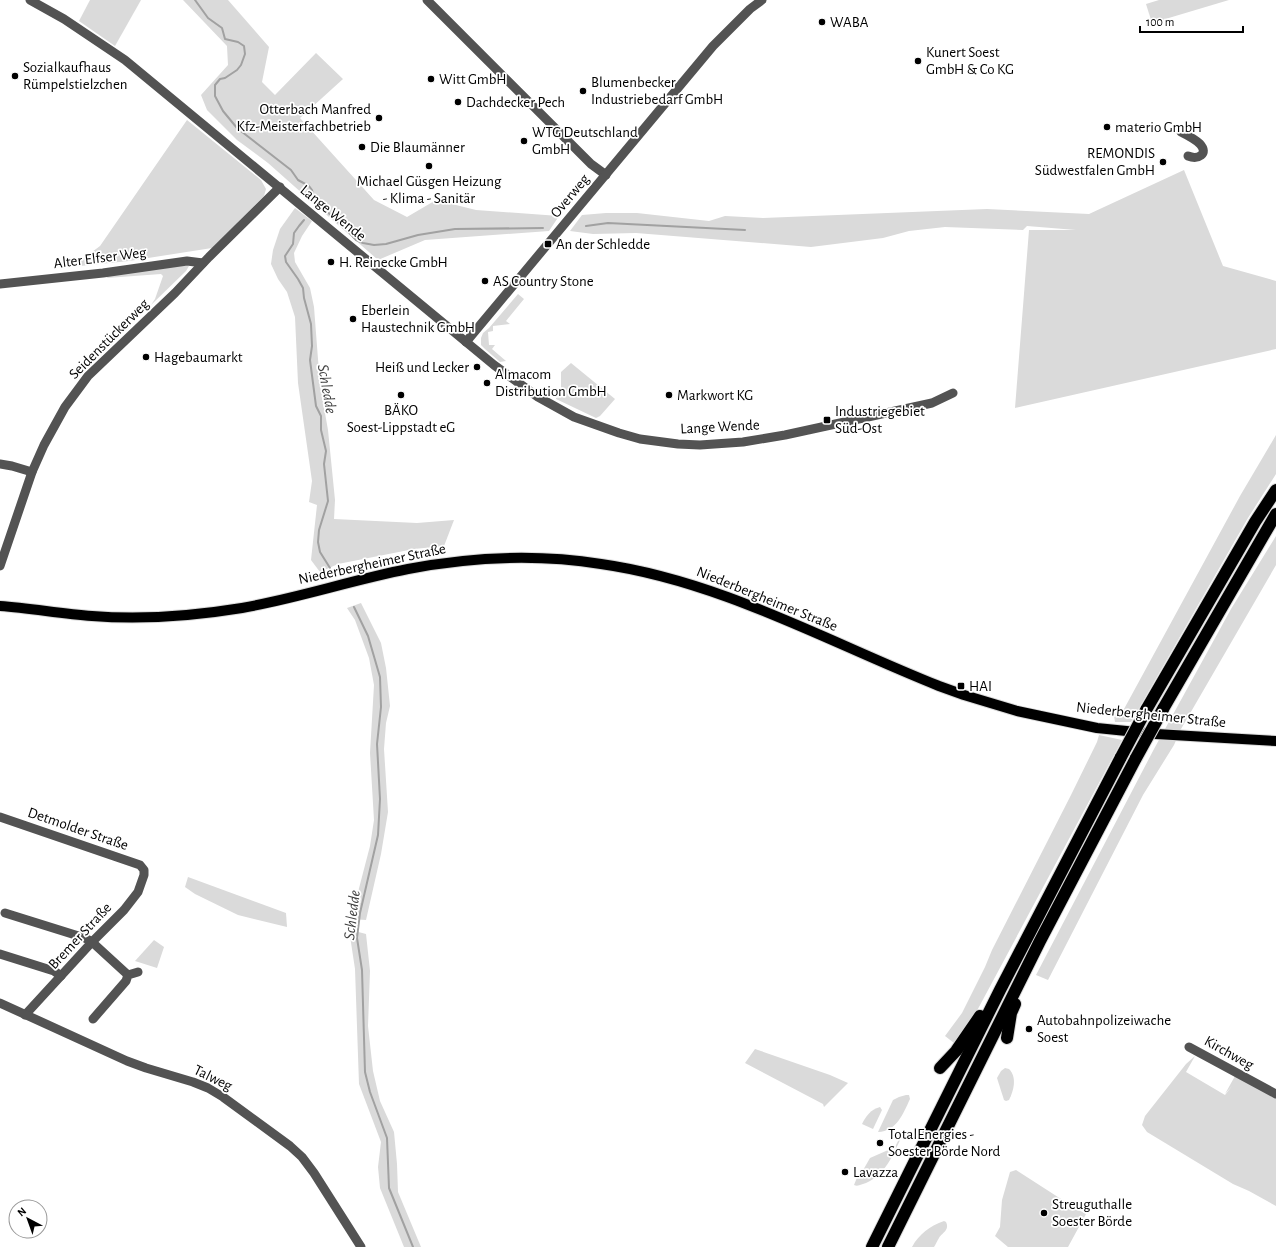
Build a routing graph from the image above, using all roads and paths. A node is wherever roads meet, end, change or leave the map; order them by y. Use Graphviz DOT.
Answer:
graph roads {
  1 [pos="30,0"];
  2 [pos="427,0"];
  3 [pos="762,0"];
  4 [pos="1181,132"];
  5 [pos="1188,156"];
  6 [pos="606,175"];
  7 [pos="280,187"];
  8 [pos="203,263"];
  9 [pos="0,284"];
  10 [pos="466,342"];
  11 [pos="953,393"];
  12 [pos="0,464"];
  13 [pos="32,472"];
  14 [pos="1276,490"];
  15 [pos="1276,514"];
  16 [pos="0,566"];
  17 [pos="0,606"];
  18 [pos="1276,741"];
  19 [pos="0,817"];
  20 [pos="144,870"];
  21 [pos="5,913"];
  22 [pos="92,942"];
  23 [pos="0,954"];
  24 [pos="138,972"];
  25 [pos="128,975"];
  26 [pos="61,976"];
  27 [pos="1000,990"];
  28 [pos="1015,997"];
  29 [pos="0,1003"];
  30 [pos="25,1015"];
  31 [pos="93,1019"];
  32 [pos="1007,1038"];
  33 [pos="1189,1047"];
  34 [pos="940,1068"];
  35 [pos="1276,1094"];
  36 [pos="361,1247"];
  37 [pos="872,1247"];
  38 [pos="888,1247"];
  1 -- 7 [label="street, Lange Wende"];
  2 -- 6 [label="street"];
  3 -- 6 [label="street, Overweg"];
  4 -- 5 [label="street"];
  6 -- 10 [label="street, Overweg"];
  7 -- 8 [label="street, Seidenstückerweg"];
  7 -- 10 [label="street, Lange Wende"];
  8 -- 9 [label="street, Alter Elfser Weg"];
  8 -- 13 [label="street, Seidenstückerweg"];
  10 -- 11 [label="street, Lange Wende"];
  12 -- 13 [label="street"];
  13 -- 16 [label="street, Seidenstückerweg"];
  14 -- 27 [label="highway, bridge"];
  15 -- 28 [label="highway, bridge"];
  17 -- 18 [label="main road, Niederbergheimer Straße"];
  19 -- 20 [label="street, Detmolder Straße"];
  20 -- 22 [label="street, Bremer Straße"];
  21 -- 22 [label="street"];
  22 -- 25 [label="street"];
  22 -- 26 [label="street, Bremer Straße"];
  23 -- 26 [label="street"];
  24 -- 25 [label="street"];
  25 -- 31 [label="street"];
  26 -- 30 [label="street, Bremer Straße"];
  27 -- 34 [label="highway"];
  27 -- 37 [label="highway"];
  28 -- 32 [label="highway"];
  28 -- 38 [label="highway"];
  29 -- 30 [label="street, Talweg"];
  30 -- 36 [label="street, Talweg"];
  33 -- 35 [label="street, Kirchweg"];
}
